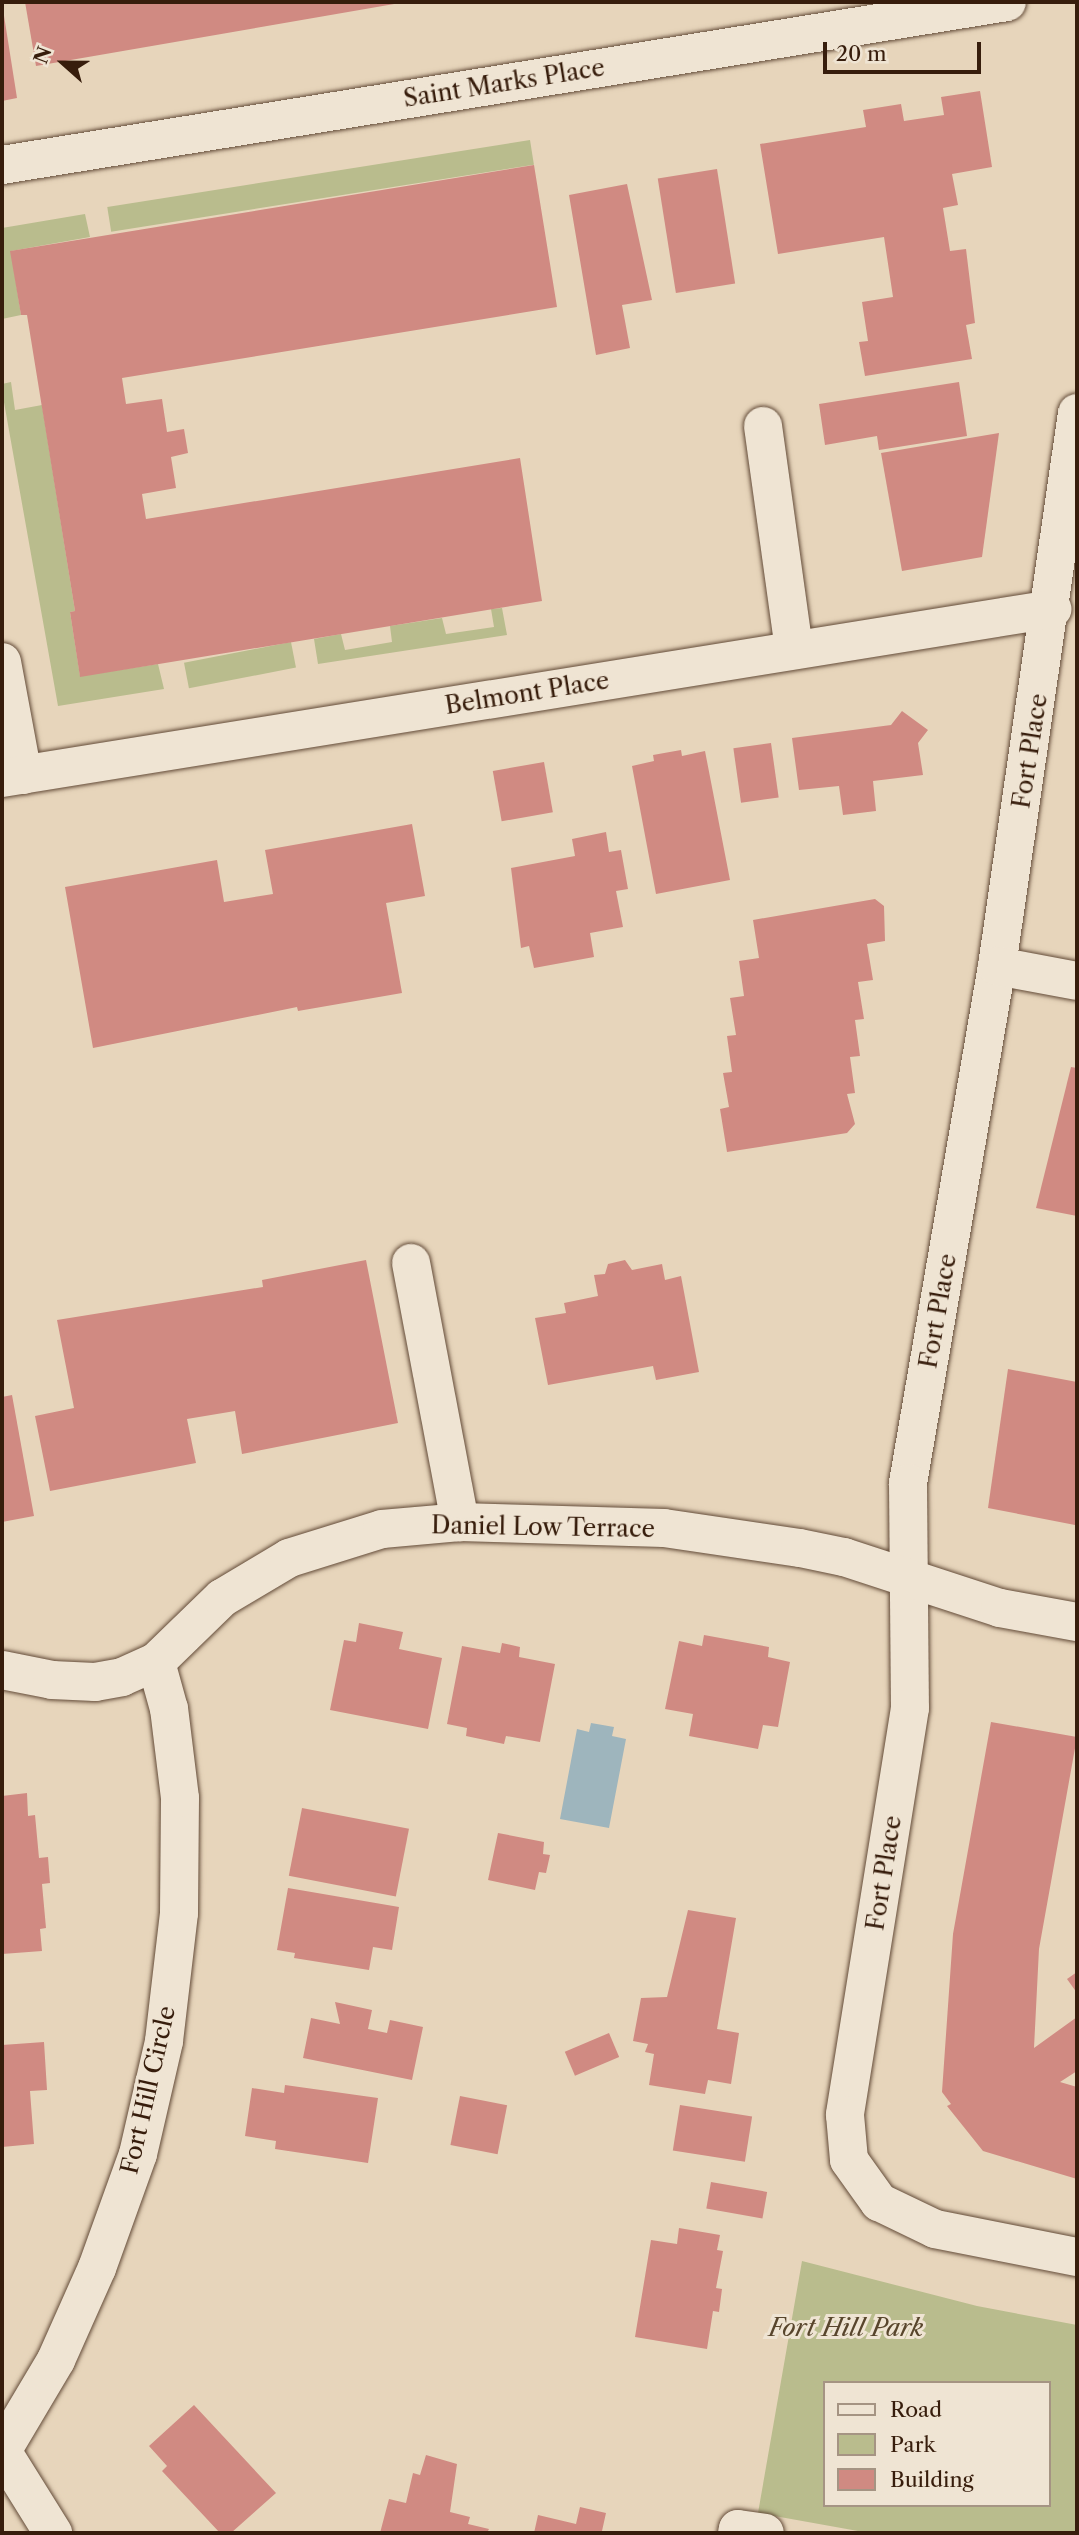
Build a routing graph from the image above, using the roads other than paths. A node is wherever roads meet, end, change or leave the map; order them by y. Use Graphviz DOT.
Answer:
graph roads {
  1 [pos="1007,2"];
  2 [pos="2,165"];
  3 [pos="1077,420"];
  4 [pos="763,426"];
  5 [pos="1052,609"];
  6 [pos="793,650"];
  7 [pos="2,662"];
  8 [pos="12,776"];
  9 [pos="998,967"];
  10 [pos="1077,981"];
  11 [pos="411,1263"];
  12 [pos="460,1522"];
  13 [pos="908,1578"];
  14 [pos="1077,1622"];
  15 [pos="156,1662"];
  16 [pos="2,1670"];
  17 [pos="1077,2257"];
  18 [pos="2,2451"];
  19 [pos="53,2533"];
  20 [pos="737,2533"];
  21 [pos="765,2533"];
  1 -- 2 [label="street, Saint Marks Place"];
  3 -- 5 [label="street, Fort Place"];
  4 -- 6 [label="street"];
  5 -- 6 [label="street, Belmont Place"];
  5 -- 9 [label="street, Fort Place"];
  6 -- 8 [label="street, Belmont Place"];
  7 -- 8 [label="street"];
  9 -- 10 [label="street"];
  9 -- 13 [label="street, Fort Place"];
  11 -- 12 [label="street"];
  12 -- 13 [label="street, Daniel Low Terrace"];
  12 -- 15 [label="street, Daniel Low Terrace"];
  13 -- 14 [label="street, Daniel Low Terrace"];
  13 -- 17 [label="street, Fort Place"];
  15 -- 16 [label="street, Daniel Low Terrace"];
  15 -- 18 [label="street, Fort Hill Circle"];
  18 -- 19 [label="street"];
  20 -- 21 [label="street"];
}
